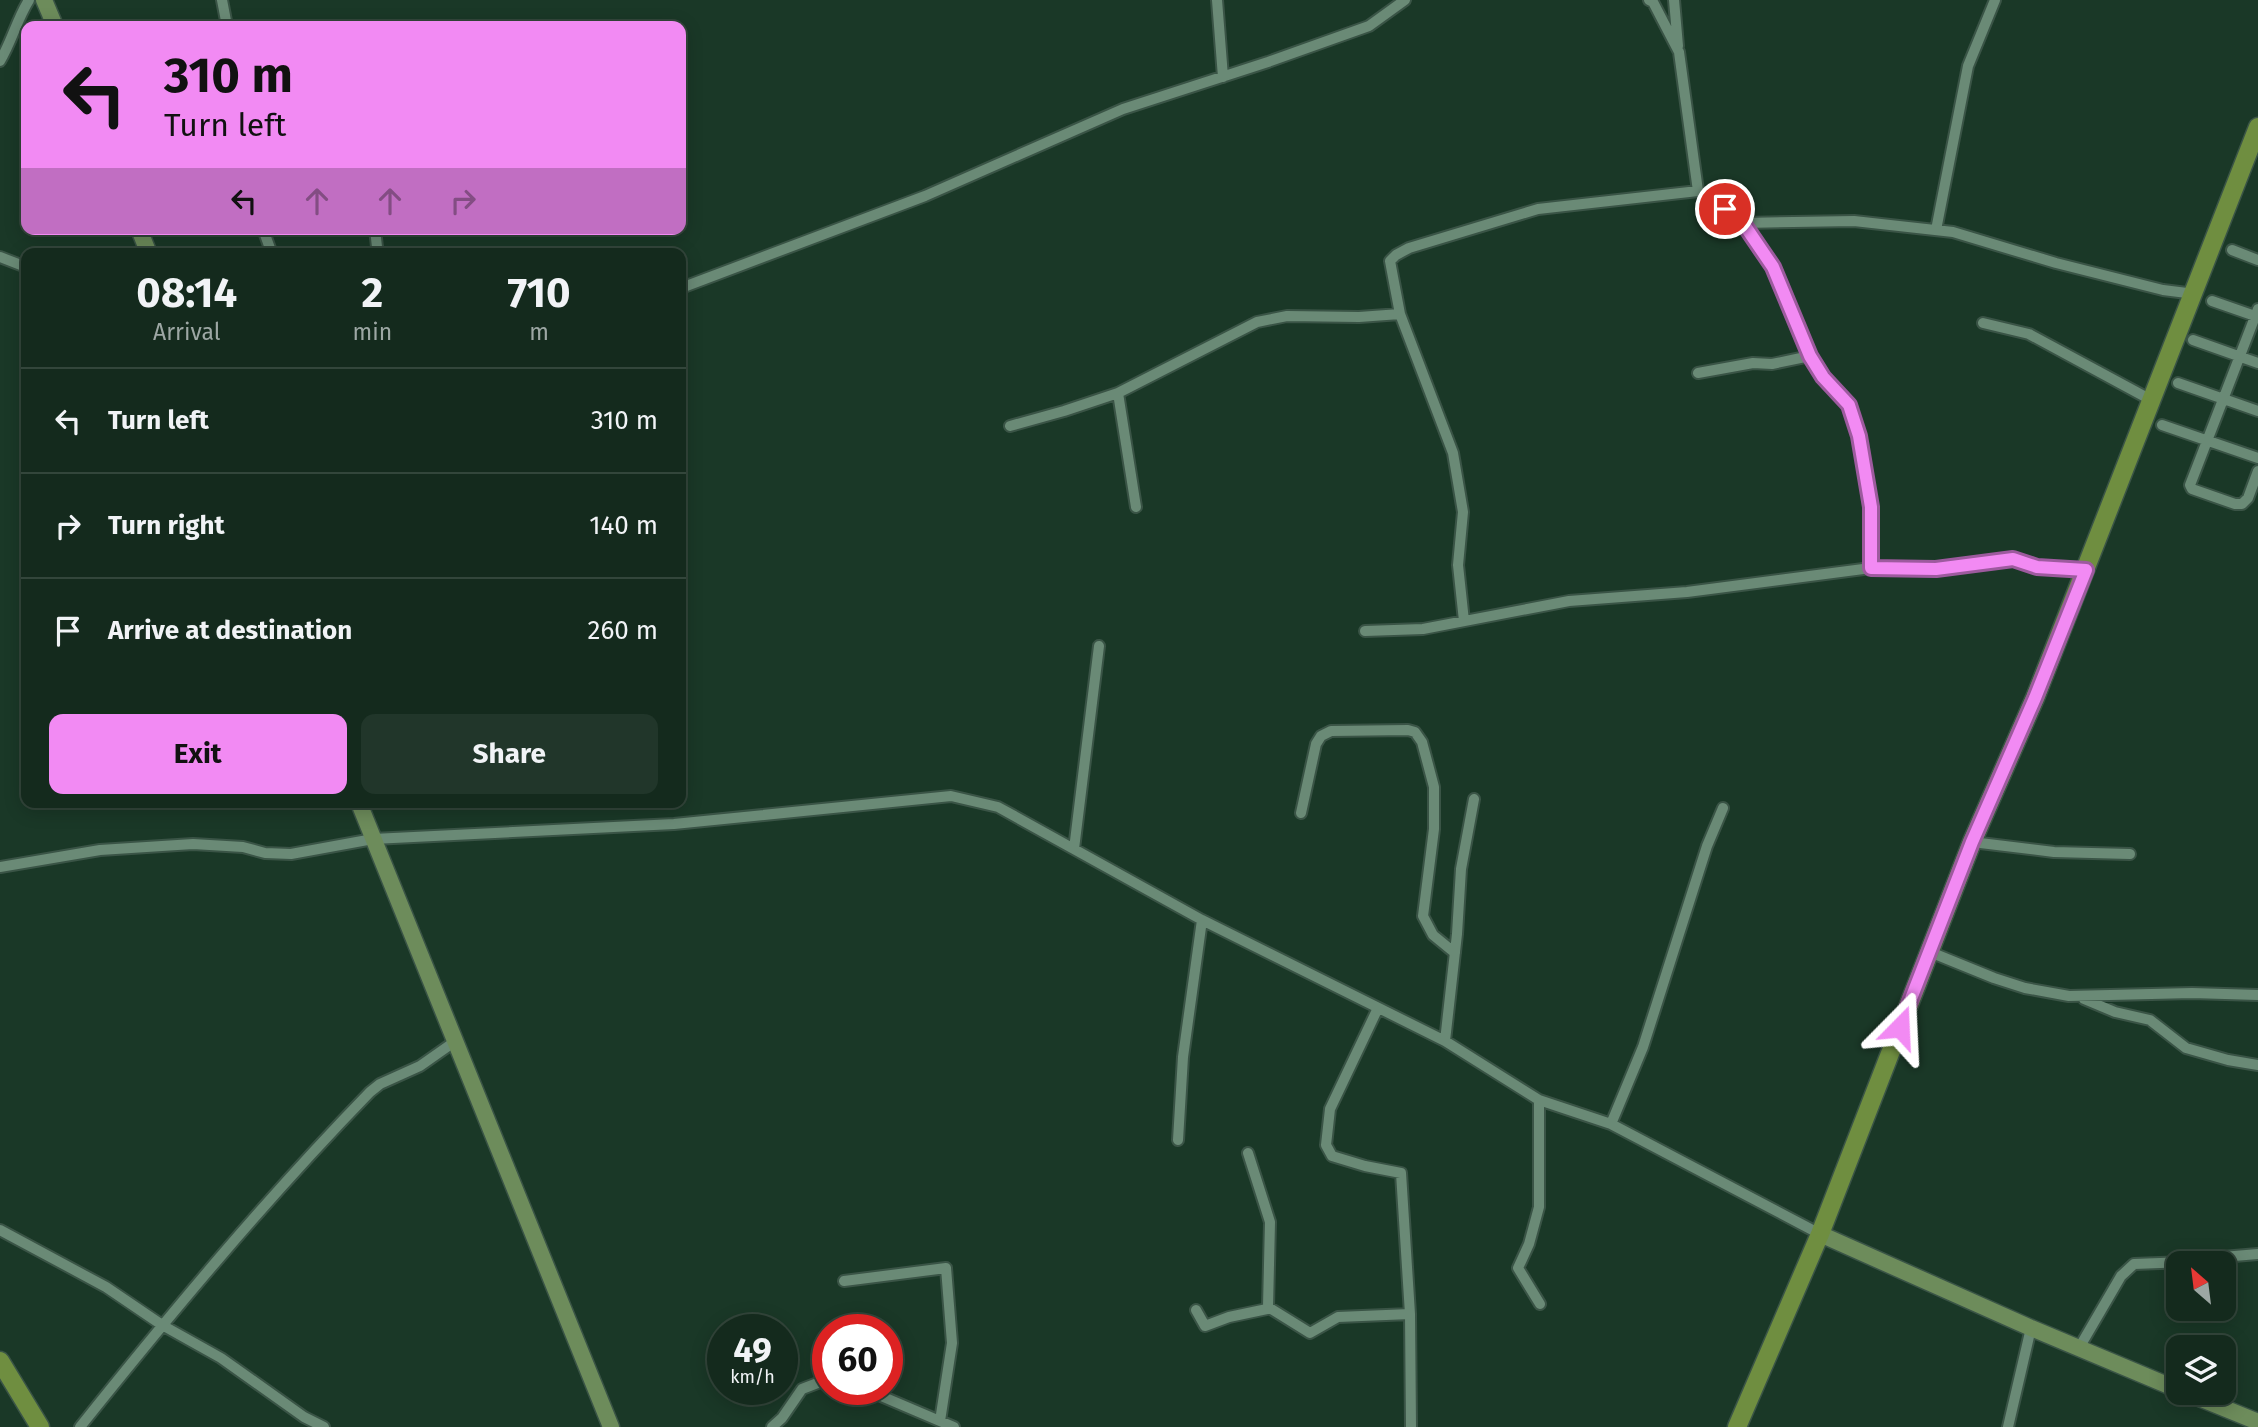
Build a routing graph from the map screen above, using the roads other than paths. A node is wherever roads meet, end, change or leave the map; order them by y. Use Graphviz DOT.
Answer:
graph roads {
  1 [pos="29,0"];
  2 [pos="44,0"];
  3 [pos="222,0"];
  4 [pos="1217,0"];
  5 [pos="1405,0"];
  6 [pos="1650,0"];
  7 [pos="1674,0"];
  8 [pos="1995,0"];
  9 [pos="53,21"];
  10 [pos="226,21"];
  11 [pos="1679,52"];
  12 [pos="0,61"];
  13 [pos="1223,76"];
  14 [pos="2258,127"];
  15 [pos="1698,191"];
  16 [pos="1743,223"];
  17 [pos="1936,230"];
  18 [pos="2232,250"];
  19 [pos="2,256"];
  20 [pos="2258,260"];
  21 [pos="21,265"];
  22 [pos="686,286"];
  23 [pos="2195,294"];
  24 [pos="2212,301"];
  25 [pos="1401,314"];
  26 [pos="2257,314"];
  27 [pos="1983,323"];
  28 [pos="2193,340"];
  29 [pos="1810,356"];
  30 [pos="2239,358"];
  31 [pos="2258,363"];
  32 [pos="1698,373"];
  33 [pos="2178,383"];
  34 [pos="1118,393"];
  35 [pos="2223,399"];
  36 [pos="2152,401"];
  37 [pos="2258,411"];
  38 [pos="2162,425"];
  39 [pos="1010,426"];
  40 [pos="2206,441"];
  41 [pos="2258,458"];
  42 [pos="2258,471"];
  43 [pos="1136,507"];
  44 [pos="1871,568"];
  45 [pos="2086,570"];
  46 [pos="1464,621"];
  47 [pos="1365,631"];
  48 [pos="1099,646"];
  49 [pos="1474,799"];
  50 [pos="361,808"];
  51 [pos="1723,808"];
  52 [pos="1301,813"];
  53 [pos="373,839"];
  54 [pos="1972,842"];
  55 [pos="1074,849"];
  56 [pos="2130,854"];
  57 [pos="0,867"];
  58 [pos="1202,920"];
  59 [pos="1930,952"];
  60 [pos="1455,953"];
  61 [pos="2258,995"];
  62 [pos="2078,996"];
  63 [pos="1378,1008"];
  64 [pos="457,1041"];
  65 [pos="1445,1041"];
  66 [pos="2258,1065"];
  67 [pos="1539,1100"];
  68 [pos="1611,1124"];
  69 [pos="1178,1140"];
  70 [pos="1248,1153"];
  71 [pos="0,1230"];
  72 [pos="1820,1234"];
  73 [pos="2258,1254"];
  74 [pos="844,1282"];
  75 [pos="1541,1304"];
  76 [pos="1268,1307"];
  77 [pos="1196,1310"];
  78 [pos="1410,1314"];
  79 [pos="162,1325"];
  80 [pos="2031,1328"];
  81 [pos="2079,1348"];
  82 [pos="0,1361"];
  83 [pos="812,1385"];
  84 [pos="2166,1385"];
  85 [pos="902,1405"];
  86 [pos="2216,1405"];
  87 [pos="940,1421"];
  88 [pos="2258,1422"];
  89 [pos="40,1427"];
  90 [pos="80,1427"];
  91 [pos="324,1427"];
  92 [pos="611,1427"];
  93 [pos="772,1427"];
  94 [pos="954,1427"];
  95 [pos="1411,1427"];
  96 [pos="1737,1427"];
  97 [pos="2008,1427"];
  1 -- 12 [label="street"];
  2 -- 9 [label="main road"];
  3 -- 10 [label="street"];
  4 -- 13 [label="street"];
  5 -- 13 [label="street"];
  6 -- 11 [label="street"];
  7 -- 11 [label="street"];
  8 -- 17 [label="street"];
  11 -- 15 [label="street"];
  13 -- 22 [label="street"];
  14 -- 23 [label="main road"];
  15 -- 16 [label="street"];
  15 -- 25 [label="street"];
  16 -- 17 [label="street"];
  16 -- 29 [label="street"];
  17 -- 23 [label="street"];
  18 -- 20 [label="street"];
  19 -- 21 [label="street"];
  23 -- 36 [label="main road"];
  24 -- 26 [label="street"];
  25 -- 34 [label="street"];
  25 -- 46 [label="street"];
  26 -- 30 [label="street"];
  27 -- 36 [label="street"];
  28 -- 30 [label="street"];
  29 -- 32 [label="street"];
  29 -- 44 [label="street"];
  30 -- 31 [label="street"];
  30 -- 35 [label="street"];
  33 -- 35 [label="street"];
  34 -- 39 [label="street"];
  34 -- 43 [label="street"];
  35 -- 37 [label="street"];
  35 -- 40 [label="street"];
  36 -- 45 [label="main road"];
  38 -- 40 [label="street"];
  40 -- 41 [label="street"];
  40 -- 42 [label="street"];
  44 -- 45 [label="street"];
  44 -- 46 [label="street"];
  45 -- 54 [label="main road"];
  46 -- 47 [label="street"];
  48 -- 55 [label="street"];
  49 -- 60 [label="street"];
  50 -- 53 [label="main road"];
  51 -- 68 [label="street"];
  52 -- 60 [label="street"];
  53 -- 55 [label="street"];
  53 -- 57 [label="street"];
  53 -- 64 [label="main road"];
  54 -- 56 [label="street"];
  54 -- 59 [label="main road"];
  55 -- 58 [label="street"];
  58 -- 63 [label="street"];
  58 -- 69 [label="street"];
  59 -- 62 [label="street"];
  59 -- 72 [label="main road"];
  60 -- 65 [label="street"];
  61 -- 62 [label="street"];
  62 -- 66 [label="street"];
  63 -- 65 [label="street"];
  63 -- 78 [label="street"];
  64 -- 79 [label="street"];
  64 -- 92 [label="main road"];
  65 -- 67 [label="street"];
  67 -- 68 [label="street"];
  67 -- 75 [label="street"];
  68 -- 72 [label="street"];
  70 -- 76 [label="street"];
  71 -- 79 [label="street"];
  72 -- 80 [label="main road"];
  72 -- 96 [label="main road"];
  73 -- 81 [label="street"];
  74 -- 87 [label="street"];
  76 -- 77 [label="street"];
  76 -- 78 [label="street"];
  78 -- 95 [label="street"];
  79 -- 90 [label="street"];
  79 -- 91 [label="street"];
  80 -- 81 [label="main road"];
  80 -- 97 [label="street"];
  81 -- 84 [label="main road"];
  82 -- 89 [label="main road"];
  83 -- 93 [label="street"];
  85 -- 87 [label="street"];
  86 -- 88 [label="main road"];
  87 -- 94 [label="street"];
}
